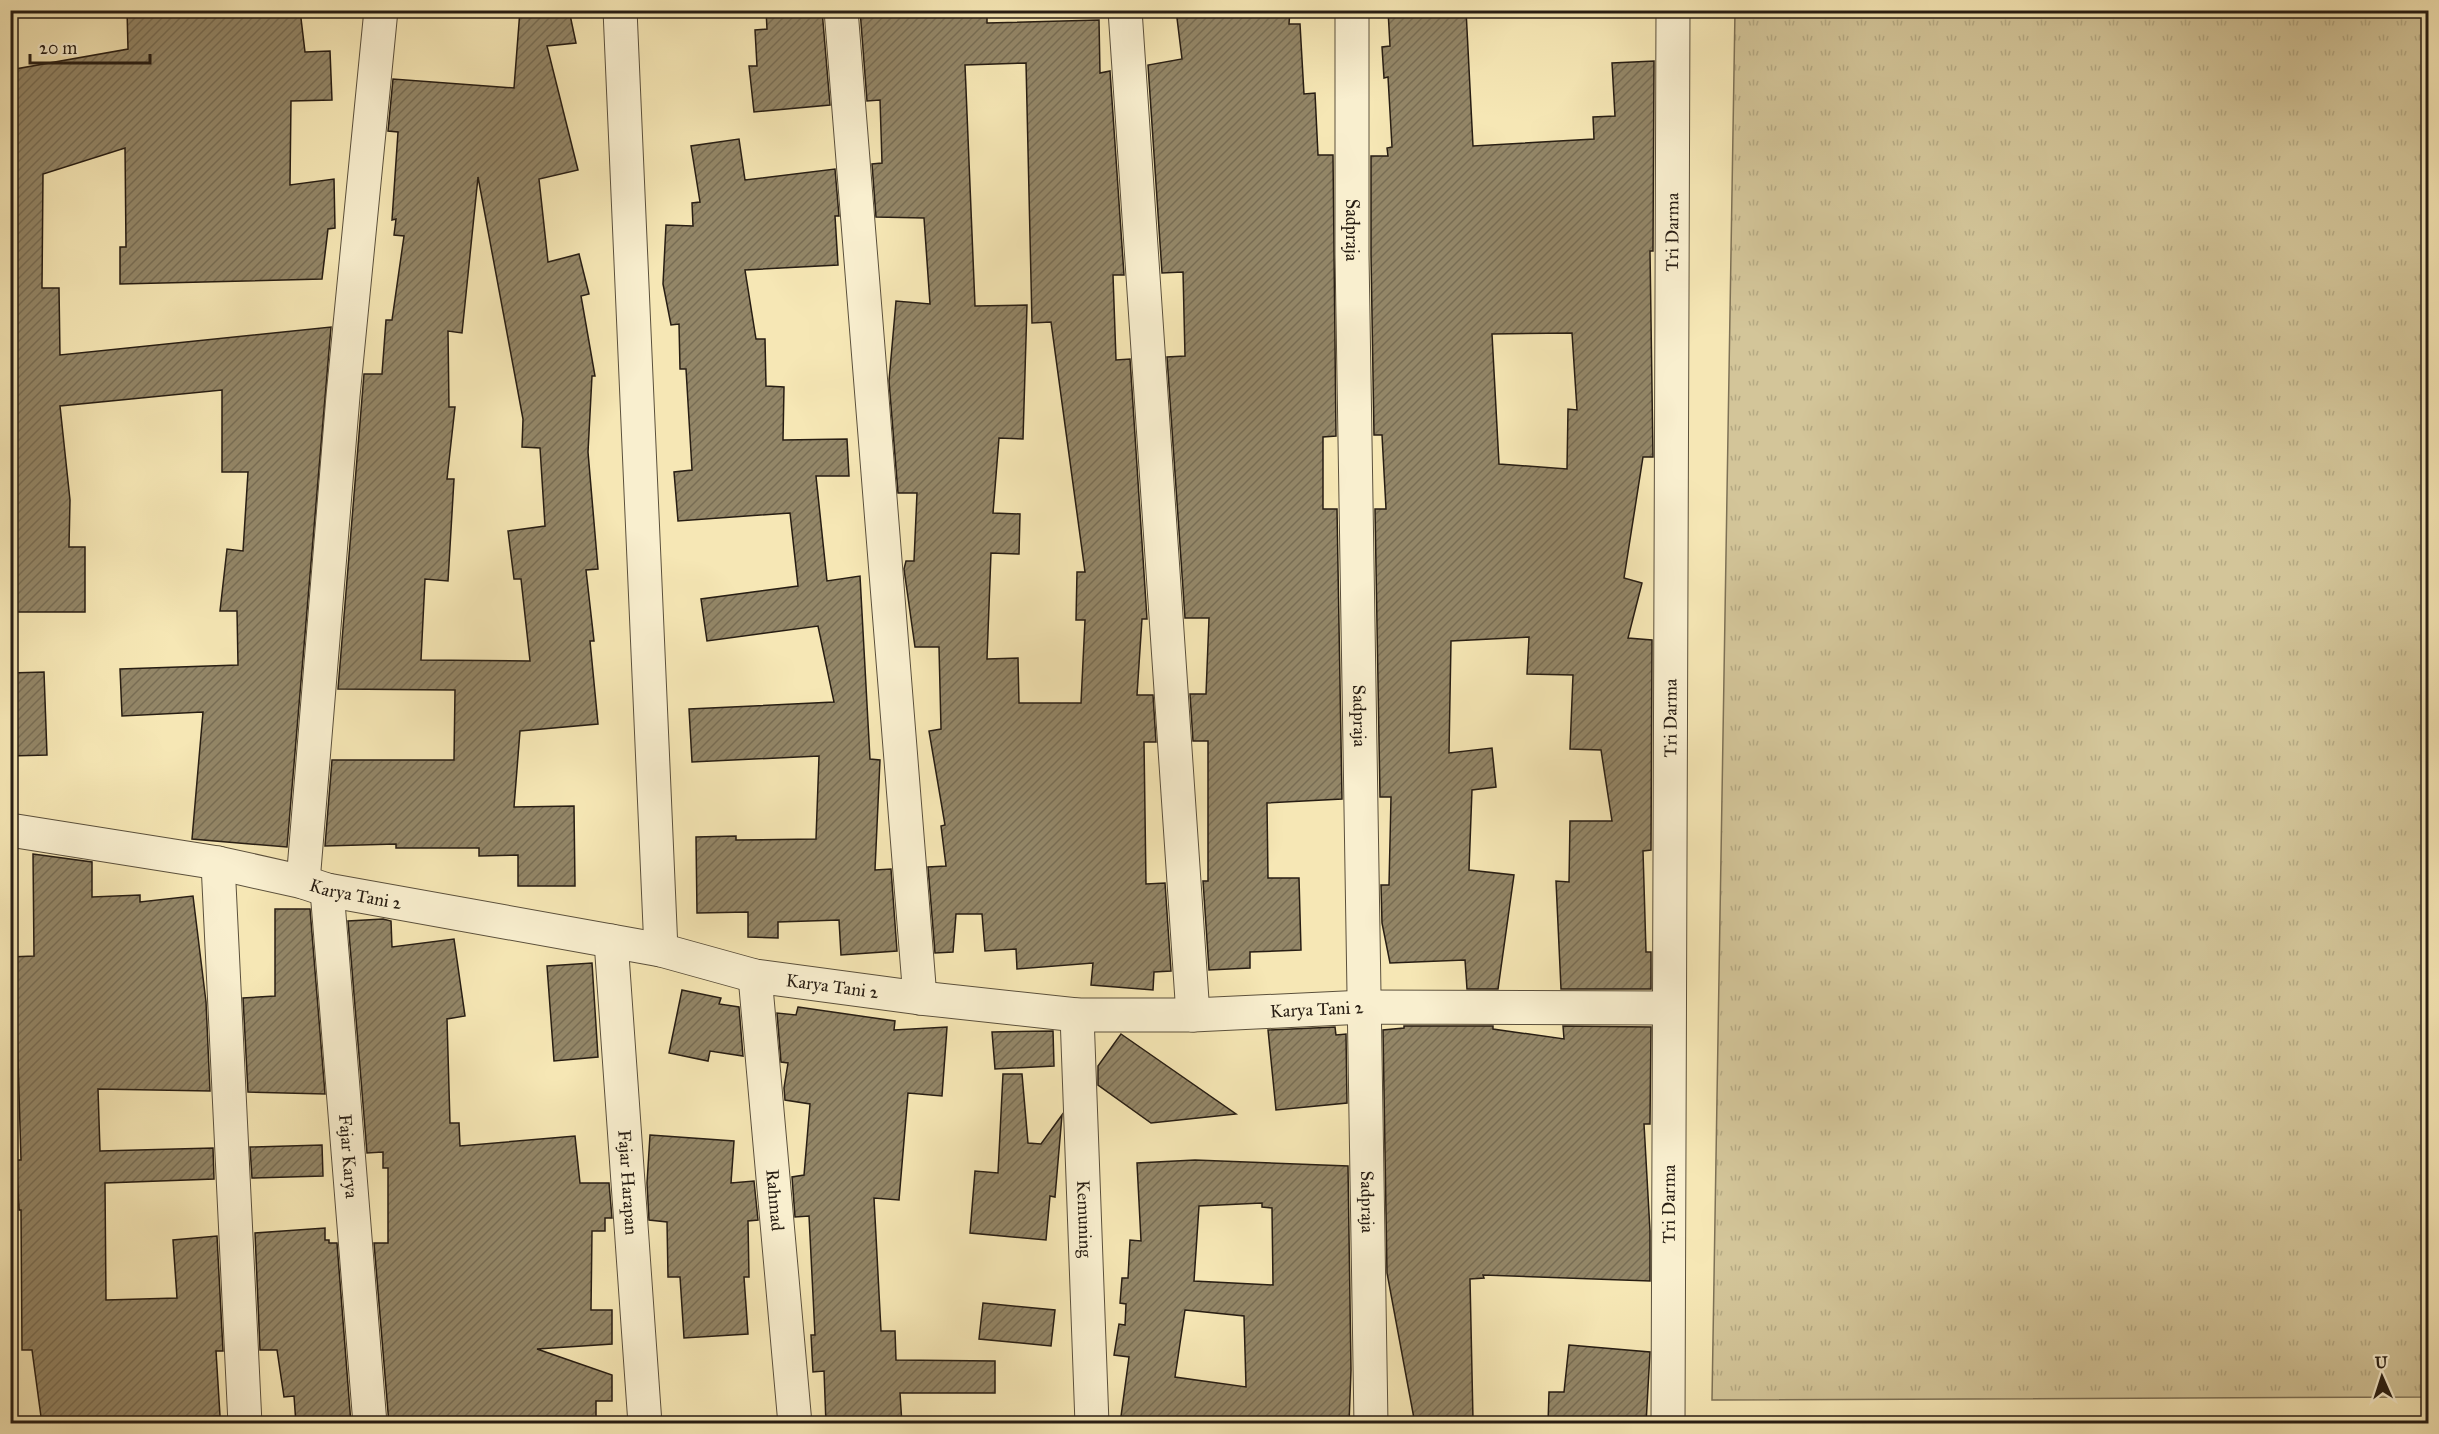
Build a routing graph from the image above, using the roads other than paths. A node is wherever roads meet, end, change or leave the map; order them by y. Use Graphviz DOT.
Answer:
graph roads {
  1 [pos="381,10"];
  2 [pos="620,10"];
  3 [pos="841,10"];
  4 [pos="1125,10"];
  5 [pos="1352,10"];
  6 [pos="1673,10"];
  7 [pos="10,830"];
  8 [pos="218,863"];
  9 [pos="315,886"];
  10 [pos="611,941"];
  11 [pos="661,950"];
  12 [pos="755,976"];
  13 [pos="920,998"];
  14 [pos="1365,1007"];
  15 [pos="1668,1008"];
  16 [pos="1077,1015"];
  17 [pos="1193,1015"];
  18 [pos="245,1424"];
  19 [pos="370,1424"];
  20 [pos="645,1424"];
  21 [pos="795,1424"];
  22 [pos="1092,1424"];
  23 [pos="1371,1424"];
  24 [pos="1668,1424"];
  1 -- 9 [label="street, Fajar Karya"];
  2 -- 11 [label="street"];
  3 -- 13 [label="street"];
  4 -- 17 [label="street"];
  5 -- 14 [label="street, Sadpraja"];
  6 -- 15 [label="street, Tri Darma"];
  7 -- 8 [label="street, Karya Tani 2"];
  8 -- 9 [label="street, Karya Tani 2"];
  8 -- 18 [label="street"];
  9 -- 10 [label="street, Karya Tani 2"];
  9 -- 19 [label="street, Fajar Karya"];
  10 -- 11 [label="street, Karya Tani 2"];
  10 -- 20 [label="street, Fajar Harapan"];
  11 -- 12 [label="street, Karya Tani 2"];
  12 -- 13 [label="street, Karya Tani 2"];
  12 -- 21 [label="street, Rahmad"];
  13 -- 16 [label="street, Karya Tani 2"];
  14 -- 15 [label="street, Karya Tani 2"];
  14 -- 17 [label="street, Karya Tani 2"];
  14 -- 23 [label="street, Sadpraja"];
  15 -- 24 [label="street, Tri Darma"];
  16 -- 17 [label="street, Karya Tani 2"];
  16 -- 22 [label="street, Kemuning"];
}
